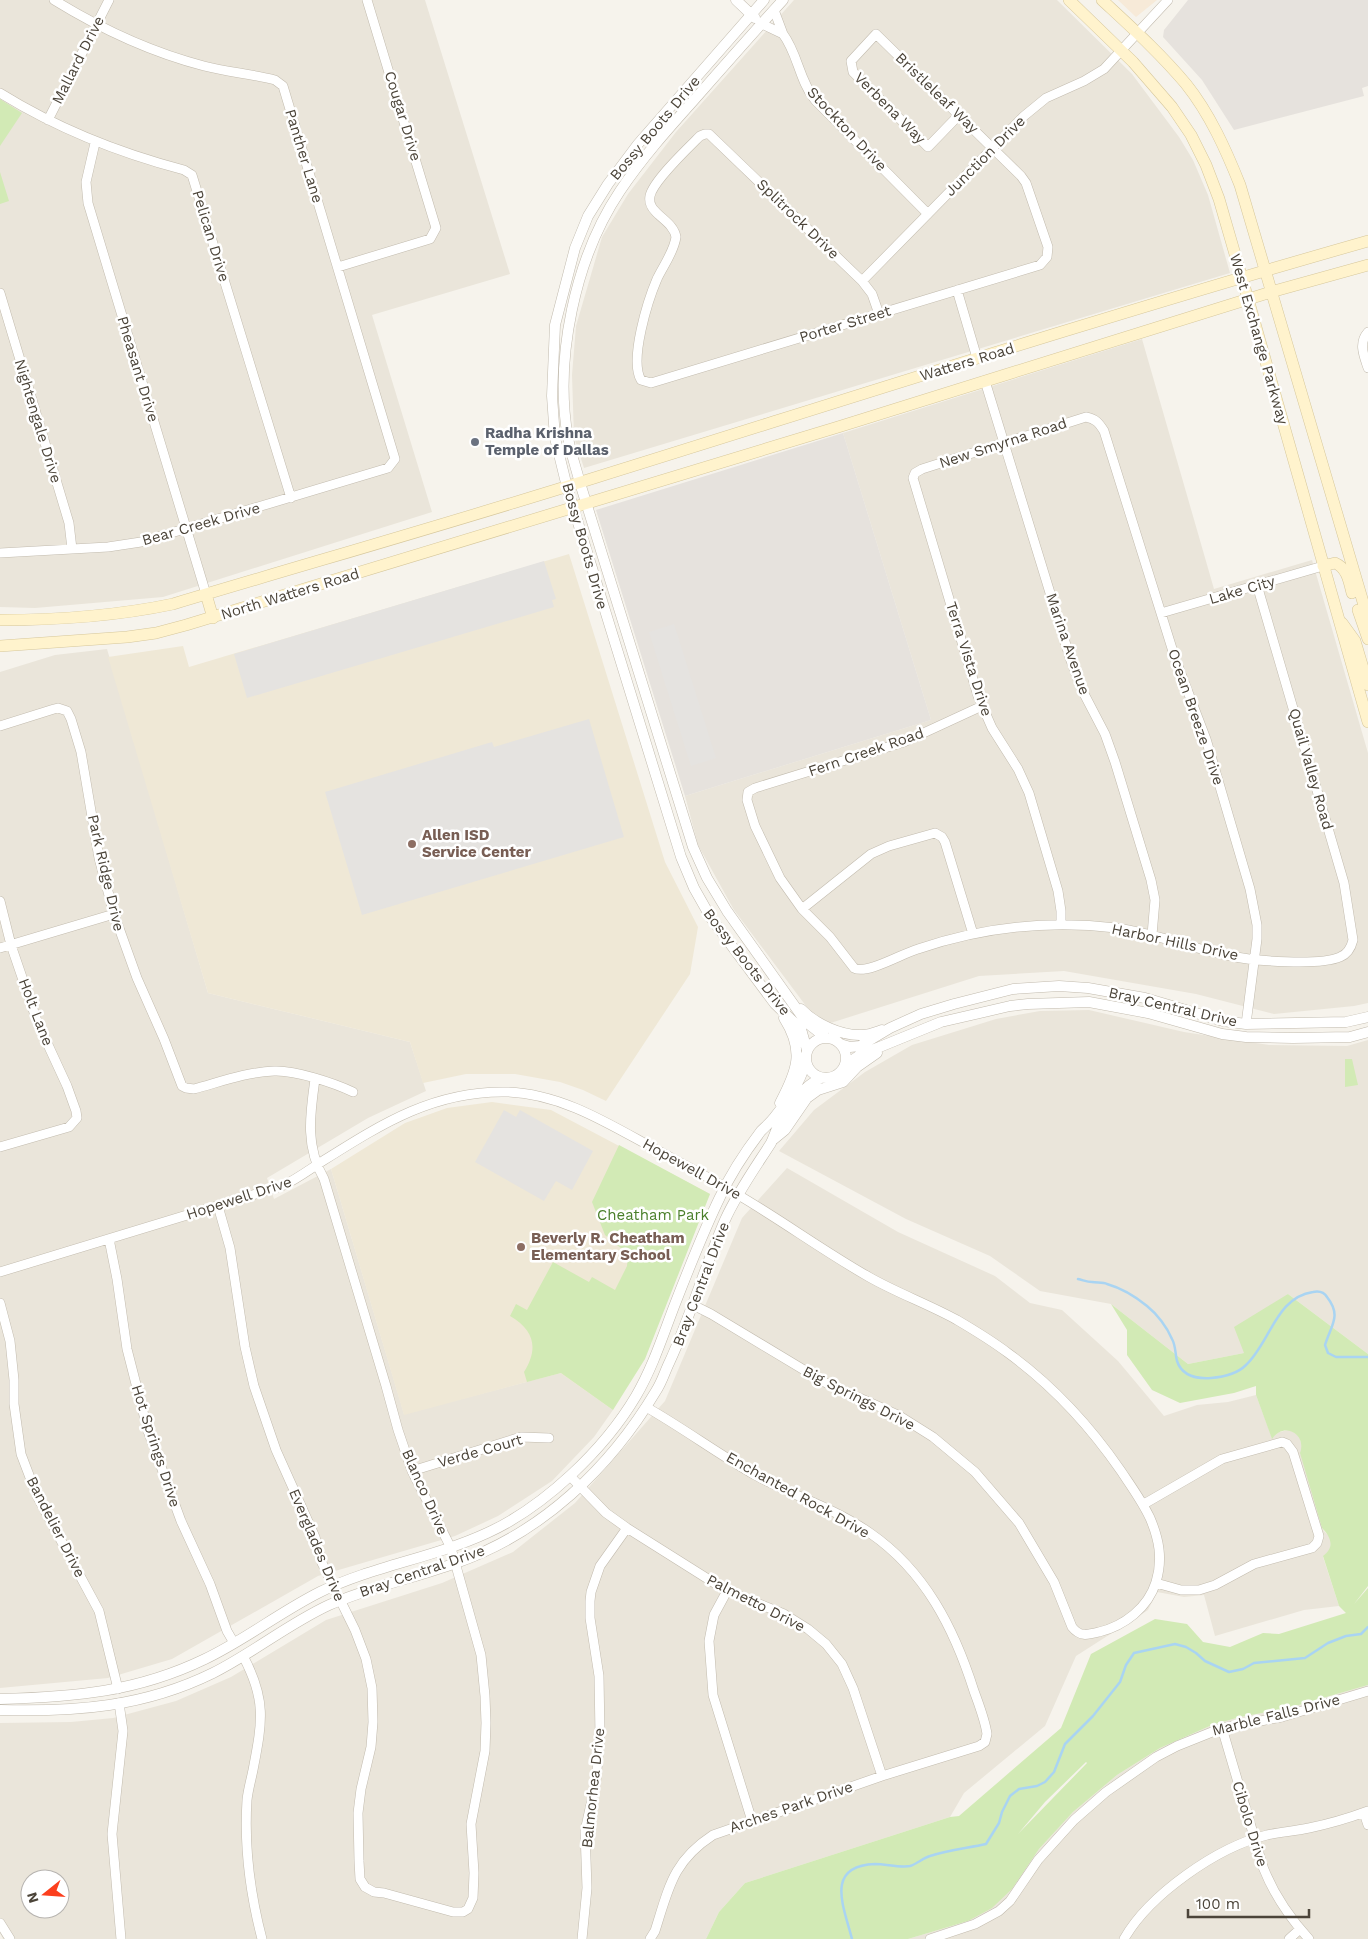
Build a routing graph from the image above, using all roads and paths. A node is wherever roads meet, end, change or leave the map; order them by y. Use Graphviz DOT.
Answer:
graph roads {
  1 [pos="54,0"];
  2 [pos="109,0"];
  3 [pos="367,0"];
  4 [pos="736,0"];
  5 [pos="764,0"];
  6 [pos="783,0"];
  7 [pos="1069,0"];
  8 [pos="1102,0"];
  9 [pos="1168,0"];
  10 [pos="774,10"];
  11 [pos="751,14"];
  12 [pos="96,24"];
  13 [pos="762,24"];
  14 [pos="1137,33"];
  15 [pos="783,34"];
  16 [pos="876,34"];
  17 [pos="1121,50"];
  18 [pos="0,93"];
  19 [pos="960,115"];
  20 [pos="48,120"];
  21 [pos="95,143"];
  22 [pos="993,148"];
  23 [pos="608,184"];
  24 [pos="619,192"];
  25 [pos="928,214"];
  26 [pos="1368,241"];
  27 [pos="1048,257"];
  28 [pos="1368,265"];
  29 [pos="338,266"];
  30 [pos="1265,270"];
  31 [pos="1242,277"];
  32 [pos="862,281"];
  33 [pos="957,290"];
  34 [pos="1271,292"];
  35 [pos="0,293"];
  36 [pos="1248,299"];
  37 [pos="879,314"];
  38 [pos="1366,335"];
  39 [pos="977,358"];
  40 [pos="1368,368"];
  41 [pos="641,380"];
  42 [pos="985,381"];
  43 [pos="1093,419"];
  44 [pos="1004,443"];
  45 [pos="394,462"];
  46 [pos="915,473"];
  47 [pos="580,482"];
  48 [pos="567,487"];
  49 [pos="291,498"];
  50 [pos="586,503"];
  51 [pos="573,507"];
  52 [pos="186,530"];
  53 [pos="72,549"];
  54 [pos="0,553"];
  55 [pos="1323,566"];
  56 [pos="1257,585"];
  57 [pos="206,594"];
  58 [pos="1160,613"];
  59 [pos="1337,615"];
  60 [pos="213,618"];
  61 [pos="1368,619"];
  62 [pos="0,620"];
  63 [pos="1368,639"];
  64 [pos="0,646"];
  65 [pos="1368,685"];
  66 [pos="982,706"];
  67 [pos="1368,722"];
  68 [pos="0,726"];
  69 [pos="0,901"];
  70 [pos="802,909"];
  71 [pos="114,914"];
  72 [pos="1061,924"];
  73 [pos="973,934"];
  74 [pos="1152,935"];
  75 [pos="12,944"];
  76 [pos="0,948"];
  77 [pos="1347,954"];
  78 [pos="1254,959"];
  79 [pos="788,994"];
  80 [pos="775,1004"];
  81 [pos="1368,1016"];
  82 [pos="1246,1024"];
  83 [pos="890,1028"];
  84 [pos="1368,1032"];
  85 [pos="825,1038"];
  86 [pos="840,1044"];
  87 [pos="890,1044"];
  88 [pos="807,1050"];
  89 [pos="806,1063"];
  90 [pos="845,1065"];
  91 [pos="821,1078"];
  92 [pos="315,1079"];
  93 [pos="353,1092"];
  94 [pos="763,1129"];
  95 [pos="772,1140"];
  96 [pos="0,1148"];
  97 [pos="316,1165"];
  98 [pos="724,1187"];
  99 [pos="739,1195"];
  100 [pos="218,1206"];
  101 [pos="109,1239"];
  102 [pos="0,1272"];
  103 [pos="0,1303"];
  104 [pos="693,1305"];
  105 [pos="646,1407"];
  106 [pos="548,1438"];
  107 [pos="412,1471"];
  108 [pos="570,1476"];
  109 [pos="581,1486"];
  110 [pos="1144,1504"];
  111 [pos="628,1528"];
  112 [pos="451,1548"];
  113 [pos="456,1563"];
  114 [pos="1156,1583"];
  115 [pos="333,1586"];
  116 [pos="727,1591"];
  117 [pos="340,1600"];
  118 [pos="1086,1635"];
  119 [pos="234,1643"];
  120 [pos="242,1656"];
  121 [pos="118,1689"];
  122 [pos="1368,1691"];
  123 [pos="0,1699"];
  124 [pos="119,1704"];
  125 [pos="0,1710"];
  126 [pos="1222,1728"];
  127 [pos="986,1740"];
  128 [pos="882,1776"];
  129 [pos="1366,1812"];
  130 [pos="752,1821"];
  131 [pos="1368,1825"];
  132 [pos="1254,1839"];
  133 [pos="364,1886"];
  134 [pos="0,1923"];
  135 [pos="1300,1929"];
  136 [pos="10,1939"];
  137 [pos="122,1939"];
  138 [pos="262,1939"];
  139 [pos="582,1939"];
  140 [pos="650,1939"];
  141 [pos="930,1939"];
  142 [pos="1124,1939"];
  143 [pos="1289,1939"];
  144 [pos="1309,1939"];
  1 -- 12 [label="street, Panther Lane"];
  2 -- 12 [label="street, Mallard Drive"];
  3 -- 29 [label="street, Cougar Drive"];
  4 -- 11 [label="street"];
  5 -- 10 [label="street, Stockton Drive"];
  5 -- 11 [label="street, Bossy Boots Drive"];
  6 -- 10 [label="street, Bossy Boots Drive"];
  7 -- 17 [label="main road, West Exchange Parkway"];
  8 -- 14 [label="main road, West Exchange Parkway"];
  9 -- 14 [label="street, Junction Drive"];
  10 -- 13 [label="street, Bossy Boots Drive"];
  10 -- 15 [label="street, Stockton Drive"];
  11 -- 13 [label="street"];
  11 -- 23 [label="street, Bossy Boots Drive"];
  12 -- 20 [label="street, Mallard Drive"];
  12 -- 29 [label="street, Panther Lane"];
  13 -- 15 [label="street"];
  13 -- 24 [label="street, Bossy Boots Drive"];
  14 -- 17 [label="street, Junction Drive"];
  14 -- 30 [label="main road, West Exchange Parkway"];
  15 -- 25 [label="street, Stockton Drive"];
  16 -- 19 [label="street, Bristleleaf Way"];
  16 -- 19 [label="street, Verbena Way"];
  17 -- 22 [label="street, Junction Drive"];
  17 -- 31 [label="main road, West Exchange Parkway"];
  18 -- 20 [label="street, Pelican Drive"];
  19 -- 22 [label="street, Bristleleaf Way"];
  20 -- 21 [label="street, Pelican Drive"];
  21 -- 49 [label="street, Pelican Drive"];
  21 -- 52 [label="street, Pheasant Drive"];
  22 -- 25 [label="street, Junction Drive"];
  22 -- 27 [label="street, Bristleleaf Way"];
  23 -- 24 [label="street"];
  23 -- 48 [label="street, Bossy Boots Drive"];
  24 -- 47 [label="street, Bossy Boots Drive"];
  25 -- 32 [label="street, Junction Drive"];
  26 -- 30 [label="main road, Watters Road"];
  27 -- 33 [label="street, Porter Street"];
  28 -- 34 [label="main road, Watters Road"];
  29 -- 45 [label="street, Panther Lane"];
  30 -- 31 [label="main road, Watters Road"];
  30 -- 34 [label="main road, West Exchange Parkway"];
  31 -- 36 [label="main road, West Exchange Parkway"];
  31 -- 39 [label="main road, Watters Road"];
  32 -- 37 [label="street, Splitrock Drive"];
  32 -- 41 [label="street, Splitrock Drive"];
  33 -- 37 [label="street, Porter Street"];
  33 -- 39 [label="street"];
  34 -- 36 [label="main road, Watters Road"];
  34 -- 61 [label="main road, West Exchange Parkway"];
  35 -- 53 [label="street, Nightengale Drive"];
  36 -- 42 [label="main road, Watters Road"];
  36 -- 55 [label="main road, West Exchange Parkway"];
  37 -- 41 [label="street, Porter Street"];
  38 -- 40 [label="street"];
  39 -- 47 [label="main road, Watters Road"];
  42 -- 44 [label="street, Marina Avenue"];
  42 -- 50 [label="main road, Watters Road"];
  43 -- 44 [label="street, New Smyrna Road"];
  43 -- 58 [label="street, Ocean Breeze Drive"];
  44 -- 46 [label="street, New Smyrna Road"];
  44 -- 74 [label="street, Marina Avenue"];
  45 -- 49 [label="street, Bear Creek Drive"];
  46 -- 66 [label="street, Terra Vista Drive"];
  47 -- 48 [label="main road, Watters Road"];
  47 -- 50 [label="street, Bossy Boots Drive"];
  48 -- 51 [label="street, Bossy Boots Drive"];
  48 -- 57 [label="main road, North Watters Road"];
  49 -- 52 [label="street, Bear Creek Drive"];
  50 -- 51 [label="main road, Watters Road"];
  50 -- 79 [label="street, Bossy Boots Drive"];
  51 -- 60 [label="main road, North Watters Road"];
  51 -- 80 [label="street, Bossy Boots Drive"];
  52 -- 53 [label="street, Bear Creek Drive"];
  52 -- 57 [label="street, Pheasant Drive"];
  53 -- 54 [label="street, Bear Creek Drive"];
  55 -- 56 [label="street, Lake City"];
  55 -- 59 [label="main road, West Exchange Parkway"];
  55 -- 63 [label="main road"];
  56 -- 58 [label="street, Lake City"];
  56 -- 77 [label="street, Quail Valley Road"];
  57 -- 60 [label="main road"];
  57 -- 62 [label="main road, North Watters Road"];
  58 -- 78 [label="street, Ocean Breeze Drive"];
  59 -- 65 [label="main road"];
  59 -- 67 [label="main road, West Exchange Parkway"];
  60 -- 64 [label="main road, North Watters Road"];
  66 -- 70 [label="street, Fern Creek Road"];
  66 -- 72 [label="street, Terra Vista Drive"];
  68 -- 71 [label="street, Park Ridge Drive"];
  69 -- 75 [label="street, Holt Lane"];
  70 -- 73 [label="street, Harbor Hills Drive"];
  70 -- 73 [label="street"];
  71 -- 75 [label="street"];
  71 -- 92 [label="street, Park Ridge Drive"];
  72 -- 73 [label="street, Harbor Hills Drive"];
  72 -- 74 [label="street, Harbor Hills Drive"];
  74 -- 78 [label="street, Harbor Hills Drive"];
  75 -- 76 [label="street"];
  75 -- 96 [label="street, Holt Lane"];
  77 -- 78 [label="street, Harbor Hills Drive"];
  78 -- 82 [label="street, Ocean Breeze Drive"];
  79 -- 83 [label="street"];
  79 -- 85 [label="street, Bossy Boots Drive"];
  80 -- 88 [label="street, Bossy Boots Drive"];
  80 -- 94 [label="street"];
  81 -- 82 [label="street, Bray Central Drive"];
  82 -- 83 [label="street, Bray Central Drive"];
  83 -- 86 [label="street, Bray Central Drive"];
  84 -- 87 [label="street, Bray Central Drive"];
  85 -- 86 [label="street"];
  85 -- 88 [label="street"];
  86 -- 90 [label="street"];
  87 -- 90 [label="street, Bray Central Drive"];
  87 -- 95 [label="street"];
  88 -- 89 [label="street"];
  89 -- 91 [label="street"];
  89 -- 94 [label="street, Bray Central Drive"];
  90 -- 91 [label="street"];
  91 -- 95 [label="street, Bray Central Drive"];
  92 -- 93 [label="street"];
  92 -- 97 [label="street, Blanco Drive"];
  94 -- 98 [label="street, Bray Central Drive"];
  95 -- 99 [label="street, Bray Central Drive"];
  97 -- 98 [label="street, Hopewell Drive"];
  97 -- 100 [label="street, Hopewell Drive"];
  97 -- 107 [label="street, Blanco Drive"];
  98 -- 99 [label="street, Hopewell Drive"];
  98 -- 108 [label="street, Bray Central Drive"];
  99 -- 104 [label="street, Bray Central Drive"];
  99 -- 110 [label="street, Hopewell Drive"];
  100 -- 101 [label="street, Hopewell Drive"];
  100 -- 115 [label="street, Everglades Drive"];
  101 -- 102 [label="street, Hopewell Drive"];
  101 -- 119 [label="street, Hot Springs Drive"];
  103 -- 121 [label="street, Bandelier Drive"];
  104 -- 105 [label="street, Bray Central Drive"];
  104 -- 118 [label="street, Big Springs Drive"];
  105 -- 109 [label="street, Bray Central Drive"];
  105 -- 127 [label="street, Enchanted Rock Drive"];
  106 -- 107 [label="street, Verde Court"];
  107 -- 112 [label="street, Blanco Drive"];
  108 -- 109 [label="street, Palmetto Drive"];
  108 -- 112 [label="street, Bray Central Drive"];
  109 -- 111 [label="street, Palmetto Drive"];
  109 -- 113 [label="street, Bray Central Drive"];
  110 -- 114 [label="street, Hopewell Drive"];
  110 -- 114 [label="street"];
  111 -- 116 [label="street, Palmetto Drive"];
  111 -- 139 [label="street, Balmorhea Drive"];
  112 -- 113 [label="street, Blanco Drive"];
  112 -- 115 [label="street, Bray Central Drive"];
  113 -- 117 [label="street, Bray Central Drive"];
  113 -- 133 [label="street, Blanco Drive"];
  114 -- 118 [label="street, Hopewell Drive"];
  115 -- 117 [label="street, Everglades Drive"];
  115 -- 119 [label="street, Bray Central Drive"];
  116 -- 128 [label="street, Palmetto Drive"];
  116 -- 130 [label="street"];
  117 -- 120 [label="street, Bray Central Drive"];
  117 -- 133 [label="street, Everglades Drive"];
  119 -- 121 [label="street, Bray Central Drive"];
  120 -- 124 [label="street, Bray Central Drive"];
  120 -- 138 [label="street"];
  121 -- 123 [label="street, Bray Central Drive"];
  122 -- 126 [label="street, Marble Falls Drive"];
  124 -- 125 [label="street, Bray Central Drive"];
  124 -- 137 [label="street"];
  126 -- 132 [label="street, Cibolo Drive"];
  126 -- 141 [label="street, Marble Falls Drive"];
  127 -- 128 [label="street, Arches Park Drive"];
  128 -- 130 [label="street, Arches Park Drive"];
  129 -- 131 [label="street"];
  129 -- 132 [label="street"];
  130 -- 140 [label="street, Arches Park Drive"];
  132 -- 135 [label="street, Cibolo Drive"];
  132 -- 142 [label="street"];
  134 -- 136 [label="street"];
  135 -- 143 [label="street"];
  135 -- 144 [label="street, Cibolo Drive"];
}
